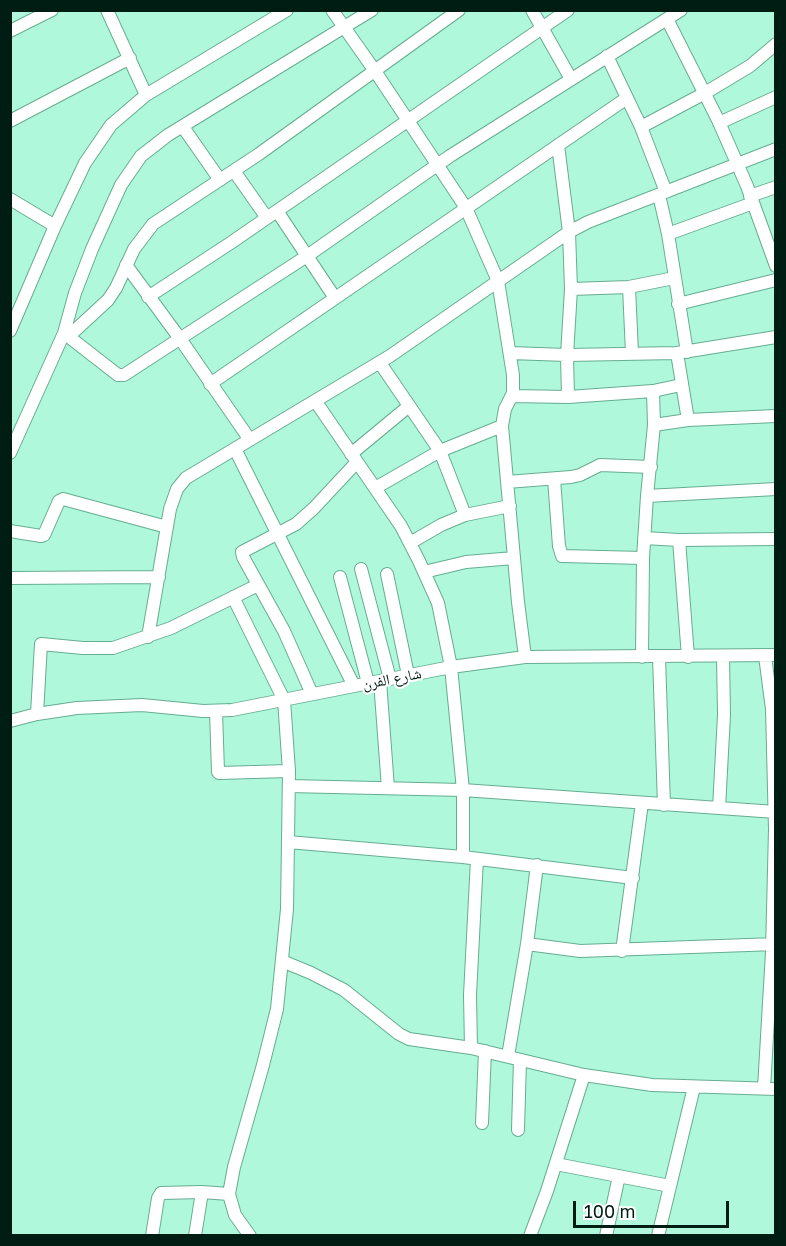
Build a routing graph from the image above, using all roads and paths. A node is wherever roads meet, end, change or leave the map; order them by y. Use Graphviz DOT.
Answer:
graph roads {
  1 [pos="52,10"];
  2 [pos="107,10"];
  3 [pos="288,10"];
  4 [pos="332,10"];
  5 [pos="372,10"];
  6 [pos="459,10"];
  7 [pos="532,10"];
  8 [pos="568,10"];
  9 [pos="681,10"];
  10 [pos="667,19"];
  11 [pos="542,28"];
  12 [pos="344,29"];
  13 [pos="10,31"];
  14 [pos="776,44"];
  15 [pos="607,56"];
  16 [pos="130,58"];
  17 [pos="375,71"];
  18 [pos="571,79"];
  19 [pos="705,93"];
  20 [pos="146,95"];
  21 [pos="776,97"];
  22 [pos="627,98"];
  23 [pos="10,121"];
  24 [pos="407,121"];
  25 [pos="719,123"];
  26 [pos="183,127"];
  27 [pos="641,127"];
  28 [pos="558,145"];
  29 [pos="776,149"];
  30 [pos="737,164"];
  31 [pos="436,165"];
  32 [pos="234,171"];
  33 [pos="220,180"];
  34 [pos="776,187"];
  35 [pos="662,193"];
  36 [pos="10,199"];
  37 [pos="751,199"];
  38 [pos="466,208"];
  39 [pos="272,214"];
  40 [pos="55,226"];
  41 [pos="569,232"];
  42 [pos="668,234"];
  43 [pos="307,256"];
  44 [pos="126,265"];
  45 [pos="776,266"];
  46 [pos="674,278"];
  47 [pos="776,280"];
  48 [pos="498,281"];
  49 [pos="629,287"];
  50 [pos="571,289"];
  51 [pos="148,297"];
  52 [pos="335,298"];
  53 [pos="678,304"];
  54 [pos="10,331"];
  55 [pos="67,334"];
  56 [pos="776,337"];
  57 [pos="181,340"];
  58 [pos="682,352"];
  59 [pos="510,353"];
  60 [pos="632,353"];
  61 [pos="567,355"];
  62 [pos="380,363"];
  63 [pos="210,384"];
  64 [pos="681,385"];
  65 [pos="653,391"];
  66 [pos="512,396"];
  67 [pos="568,397"];
  68 [pos="316,402"];
  69 [pos="409,406"];
  70 [pos="776,416"];
  71 [pos="688,420"];
  72 [pos="654,425"];
  73 [pos="501,426"];
  74 [pos="250,440"];
  75 [pos="235,449"];
  76 [pos="440,451"];
  77 [pos="10,453"];
  78 [pos="354,459"];
  79 [pos="651,467"];
  80 [pos="554,479"];
  81 [pos="507,482"];
  82 [pos="375,488"];
  83 [pos="776,489"];
  84 [pos="647,496"];
  85 [pos="510,506"];
  86 [pos="465,515"];
  87 [pos="167,527"];
  88 [pos="10,531"];
  89 [pos="278,533"];
  90 [pos="644,538"];
  91 [pos="776,539"];
  92 [pos="679,540"];
  93 [pos="410,543"];
  94 [pos="514,558"];
  95 [pos="643,558"];
  96 [pos="361,569"];
  97 [pos="424,572"];
  98 [pos="387,574"];
  99 [pos="159,577"];
  100 [pos="10,578"];
  101 [pos="340,578"];
  102 [pos="258,585"];
  103 [pos="233,597"];
  104 [pos="148,637"];
  105 [pos="770,655"];
  106 [pos="723,656"];
  107 [pos="525,657"];
  108 [pos="642,657"];
  109 [pos="659,657"];
  110 [pos="688,657"];
  111 [pos="451,667"];
  112 [pos="408,675"];
  113 [pos="379,681"];
  114 [pos="354,686"];
  115 [pos="312,694"];
  116 [pos="284,700"];
  117 [pos="216,711"];
  118 [pos="37,714"];
  119 [pos="10,721"];
  120 [pos="289,771"];
  121 [pos="289,786"];
  122 [pos="388,788"];
  123 [pos="463,790"];
  124 [pos="642,803"];
  125 [pos="664,805"];
  126 [pos="719,808"];
  127 [pos="775,812"];
  128 [pos="288,842"];
  129 [pos="463,857"];
  130 [pos="477,859"];
  131 [pos="537,865"];
  132 [pos="633,879"];
  133 [pos="526,944"];
  134 [pos="774,944"];
  135 [pos="622,951"];
  136 [pos="282,961"];
  137 [pos="471,1048"];
  138 [pos="485,1051"];
  139 [pos="514,1058"];
  140 [pos="584,1075"];
  141 [pos="694,1087"];
  142 [pos="770,1089"];
  143 [pos="482,1123"];
  144 [pos="518,1130"];
  145 [pos="556,1164"];
  146 [pos="619,1176"];
  147 [pos="670,1186"];
  148 [pos="202,1192"];
  149 [pos="229,1194"];
  150 [pos="152,1236"];
  151 [pos="195,1236"];
  152 [pos="250,1236"];
  153 [pos="530,1236"];
  154 [pos="606,1236"];
  155 [pos="658,1236"];
  1 -- 13 [label="street"];
  2 -- 16 [label="street"];
  3 -- 20 [label="street"];
  4 -- 12 [label="street"];
  5 -- 12 [label="street"];
  6 -- 17 [label="street"];
  7 -- 11 [label="street"];
  8 -- 11 [label="street"];
  9 -- 10 [label="street"];
  10 -- 15 [label="street"];
  10 -- 19 [label="street"];
  11 -- 18 [label="street"];
  11 -- 24 [label="street"];
  12 -- 17 [label="street"];
  12 -- 26 [label="street"];
  14 -- 19 [label="street"];
  15 -- 18 [label="street"];
  15 -- 22 [label="street"];
  16 -- 20 [label="street"];
  16 -- 23 [label="street"];
  17 -- 24 [label="street"];
  17 -- 32 [label="street"];
  18 -- 31 [label="street"];
  19 -- 25 [label="street"];
  19 -- 27 [label="street"];
  20 -- 40 [label="street"];
  21 -- 25 [label="street"];
  22 -- 27 [label="street"];
  22 -- 28 [label="street"];
  24 -- 31 [label="street"];
  24 -- 39 [label="street"];
  25 -- 30 [label="street"];
  26 -- 33 [label="street"];
  26 -- 55 [label="street"];
  27 -- 35 [label="street"];
  28 -- 38 [label="street"];
  28 -- 41 [label="street"];
  29 -- 30 [label="street"];
  30 -- 35 [label="street"];
  30 -- 37 [label="street"];
  31 -- 38 [label="street"];
  31 -- 43 [label="street"];
  32 -- 33 [label="street"];
  32 -- 39 [label="street"];
  33 -- 44 [label="street"];
  34 -- 37 [label="street"];
  35 -- 41 [label="street"];
  35 -- 42 [label="street"];
  36 -- 40 [label="street"];
  37 -- 42 [label="street"];
  37 -- 45 [label="street"];
  38 -- 48 [label="street"];
  38 -- 52 [label="street"];
  39 -- 43 [label="street"];
  39 -- 51 [label="street"];
  40 -- 54 [label="street"];
  41 -- 48 [label="street"];
  41 -- 50 [label="street"];
  42 -- 46 [label="street"];
  43 -- 52 [label="street"];
  43 -- 57 [label="street"];
  44 -- 51 [label="street"];
  44 -- 55 [label="street"];
  46 -- 49 [label="street"];
  46 -- 53 [label="street"];
  47 -- 53 [label="street"];
  48 -- 59 [label="street"];
  48 -- 62 [label="street"];
  49 -- 50 [label="street"];
  49 -- 60 [label="street"];
  50 -- 61 [label="street"];
  51 -- 57 [label="street"];
  52 -- 63 [label="street"];
  53 -- 58 [label="street"];
  55 -- 57 [label="street"];
  55 -- 77 [label="street"];
  56 -- 58 [label="street"];
  57 -- 63 [label="street"];
  58 -- 60 [label="street"];
  58 -- 64 [label="street"];
  59 -- 61 [label="street"];
  59 -- 66 [label="street"];
  60 -- 61 [label="street"];
  61 -- 67 [label="street"];
  62 -- 68 [label="street"];
  62 -- 69 [label="street"];
  63 -- 74 [label="street"];
  64 -- 65 [label="street"];
  64 -- 71 [label="street"];
  65 -- 67 [label="street"];
  65 -- 72 [label="street"];
  66 -- 67 [label="street"];
  66 -- 73 [label="street"];
  68 -- 74 [label="street"];
  68 -- 78 [label="street"];
  69 -- 76 [label="street"];
  69 -- 78 [label="street"];
  70 -- 71 [label="street"];
  71 -- 72 [label="street"];
  72 -- 79 [label="street"];
  73 -- 76 [label="street"];
  73 -- 81 [label="street"];
  74 -- 75 [label="street"];
  75 -- 87 [label="street"];
  75 -- 89 [label="street"];
  76 -- 82 [label="street"];
  76 -- 86 [label="street"];
  78 -- 82 [label="street"];
  78 -- 89 [label="street"];
  79 -- 80 [label="street"];
  79 -- 84 [label="street"];
  80 -- 81 [label="street"];
  80 -- 95 [label="street"];
  81 -- 85 [label="street"];
  82 -- 93 [label="street"];
  83 -- 84 [label="street"];
  84 -- 90 [label="street"];
  85 -- 86 [label="street"];
  85 -- 94 [label="street"];
  86 -- 93 [label="street"];
  87 -- 88 [label="street"];
  87 -- 99 [label="street"];
  89 -- 102 [label="street"];
  89 -- 114 [label="street"];
  90 -- 92 [label="street"];
  90 -- 95 [label="street"];
  91 -- 92 [label="street"];
  92 -- 110 [label="street"];
  93 -- 97 [label="street"];
  94 -- 97 [label="street"];
  94 -- 107 [label="street"];
  95 -- 108 [label="street"];
  96 -- 113 [label="street"];
  97 -- 111 [label="street"];
  98 -- 112 [label="street"];
  99 -- 100 [label="street"];
  99 -- 104 [label="street"];
  101 -- 113 [label="street"];
  102 -- 103 [label="street"];
  102 -- 115 [label="street"];
  103 -- 104 [label="street"];
  103 -- 116 [label="street"];
  104 -- 118 [label="street"];
  105 -- 106 [label="street, شارع الفرن"];
  105 -- 127 [label="street"];
  106 -- 110 [label="street, شارع الفرن"];
  106 -- 126 [label="street"];
  107 -- 108 [label="street, شارع الفرن"];
  107 -- 111 [label="street, شارع الفرن"];
  108 -- 109 [label="street, شارع الفرن"];
  109 -- 110 [label="street, شارع الفرن"];
  109 -- 125 [label="street"];
  111 -- 112 [label="street, شارع الفرن"];
  111 -- 123 [label="street"];
  112 -- 113 [label="street, شارع الفرن"];
  113 -- 114 [label="street, شارع الفرن"];
  113 -- 122 [label="street"];
  114 -- 115 [label="street, شارع الفرن"];
  115 -- 116 [label="street, شارع الفرن"];
  116 -- 117 [label="street, شارع الفرن"];
  116 -- 120 [label="street"];
  117 -- 118 [label="street, شارع الفرن"];
  117 -- 120 [label="street"];
  118 -- 119 [label="street, شارع الفرن"];
  120 -- 121 [label="street"];
  121 -- 122 [label="street"];
  121 -- 128 [label="street"];
  122 -- 123 [label="street"];
  123 -- 124 [label="street"];
  123 -- 129 [label="street"];
  124 -- 125 [label="street"];
  124 -- 132 [label="street"];
  125 -- 126 [label="street"];
  126 -- 127 [label="street"];
  127 -- 134 [label="street"];
  128 -- 129 [label="street"];
  128 -- 136 [label="street"];
  129 -- 130 [label="street"];
  130 -- 131 [label="street"];
  130 -- 137 [label="street"];
  131 -- 132 [label="street"];
  131 -- 133 [label="street"];
  132 -- 135 [label="street"];
  133 -- 135 [label="street"];
  133 -- 139 [label="street"];
  134 -- 135 [label="street"];
  134 -- 142 [label="street"];
  136 -- 137 [label="street"];
  136 -- 149 [label="street"];
  137 -- 138 [label="street"];
  138 -- 139 [label="street"];
  138 -- 143 [label="street"];
  139 -- 140 [label="street"];
  139 -- 144 [label="street"];
  140 -- 141 [label="street"];
  140 -- 145 [label="street"];
  141 -- 142 [label="street"];
  141 -- 147 [label="street"];
  145 -- 146 [label="street"];
  145 -- 153 [label="street"];
  146 -- 147 [label="street"];
  146 -- 154 [label="street"];
  147 -- 155 [label="street"];
  148 -- 149 [label="street"];
  148 -- 150 [label="street"];
  148 -- 151 [label="street"];
  149 -- 152 [label="street"];
}
